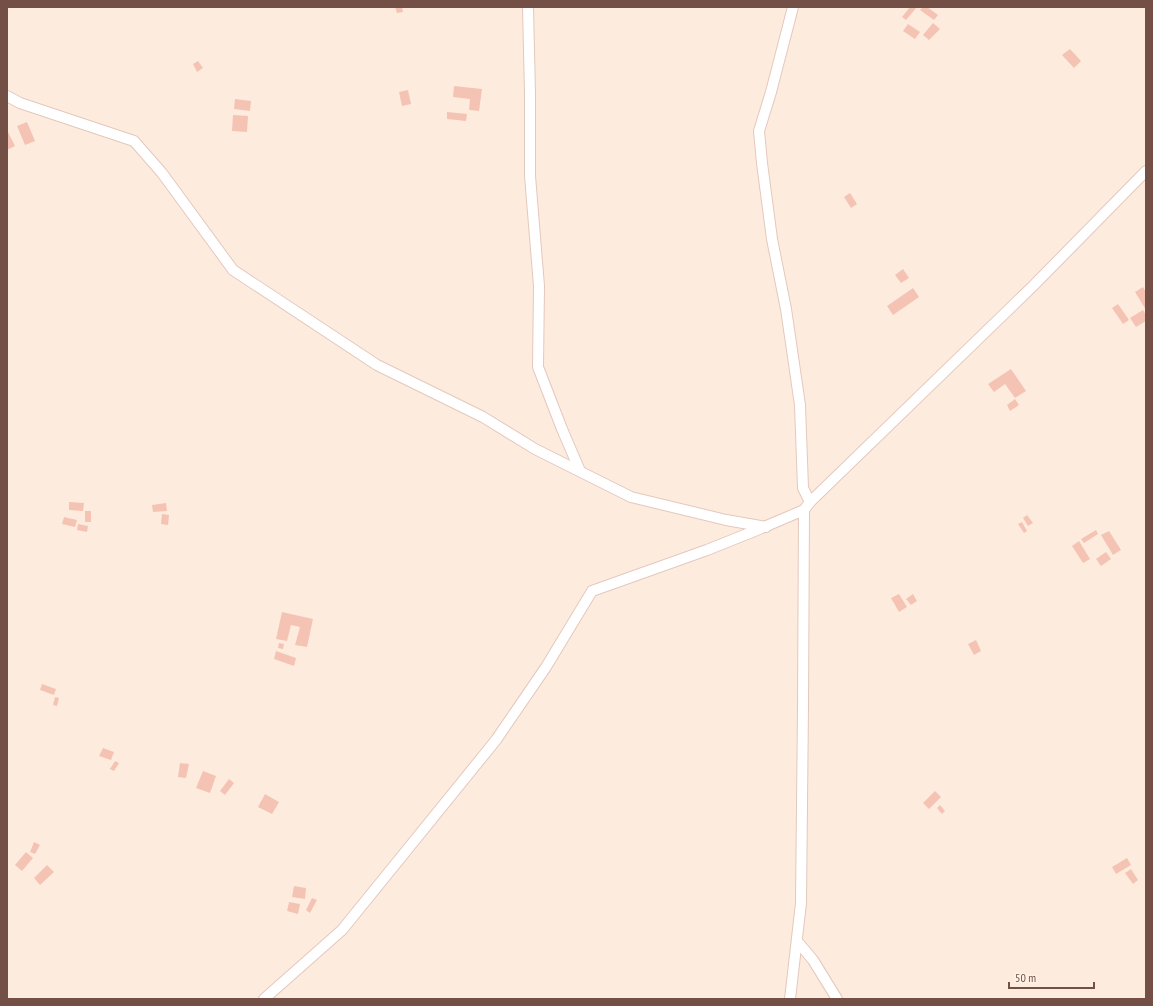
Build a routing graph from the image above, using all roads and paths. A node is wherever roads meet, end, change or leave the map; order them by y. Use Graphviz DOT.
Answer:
graph roads {
  1 [pos="528,7"];
  2 [pos="793,7"];
  3 [pos="7,96"];
  4 [pos="1146,171"];
  5 [pos="580,471"];
  6 [pos="807,506"];
  7 [pos="766,526"];
  8 [pos="797,942"];
  9 [pos="264,999"];
  10 [pos="790,999"];
  11 [pos="837,999"];
  1 -- 5 [label="street"];
  2 -- 6 [label="street"];
  3 -- 5 [label="street"];
  4 -- 6 [label="street"];
  5 -- 7 [label="street"];
  6 -- 7 [label="street"];
  6 -- 8 [label="street"];
  7 -- 9 [label="street"];
  8 -- 10 [label="street"];
  8 -- 11 [label="street"];
}
